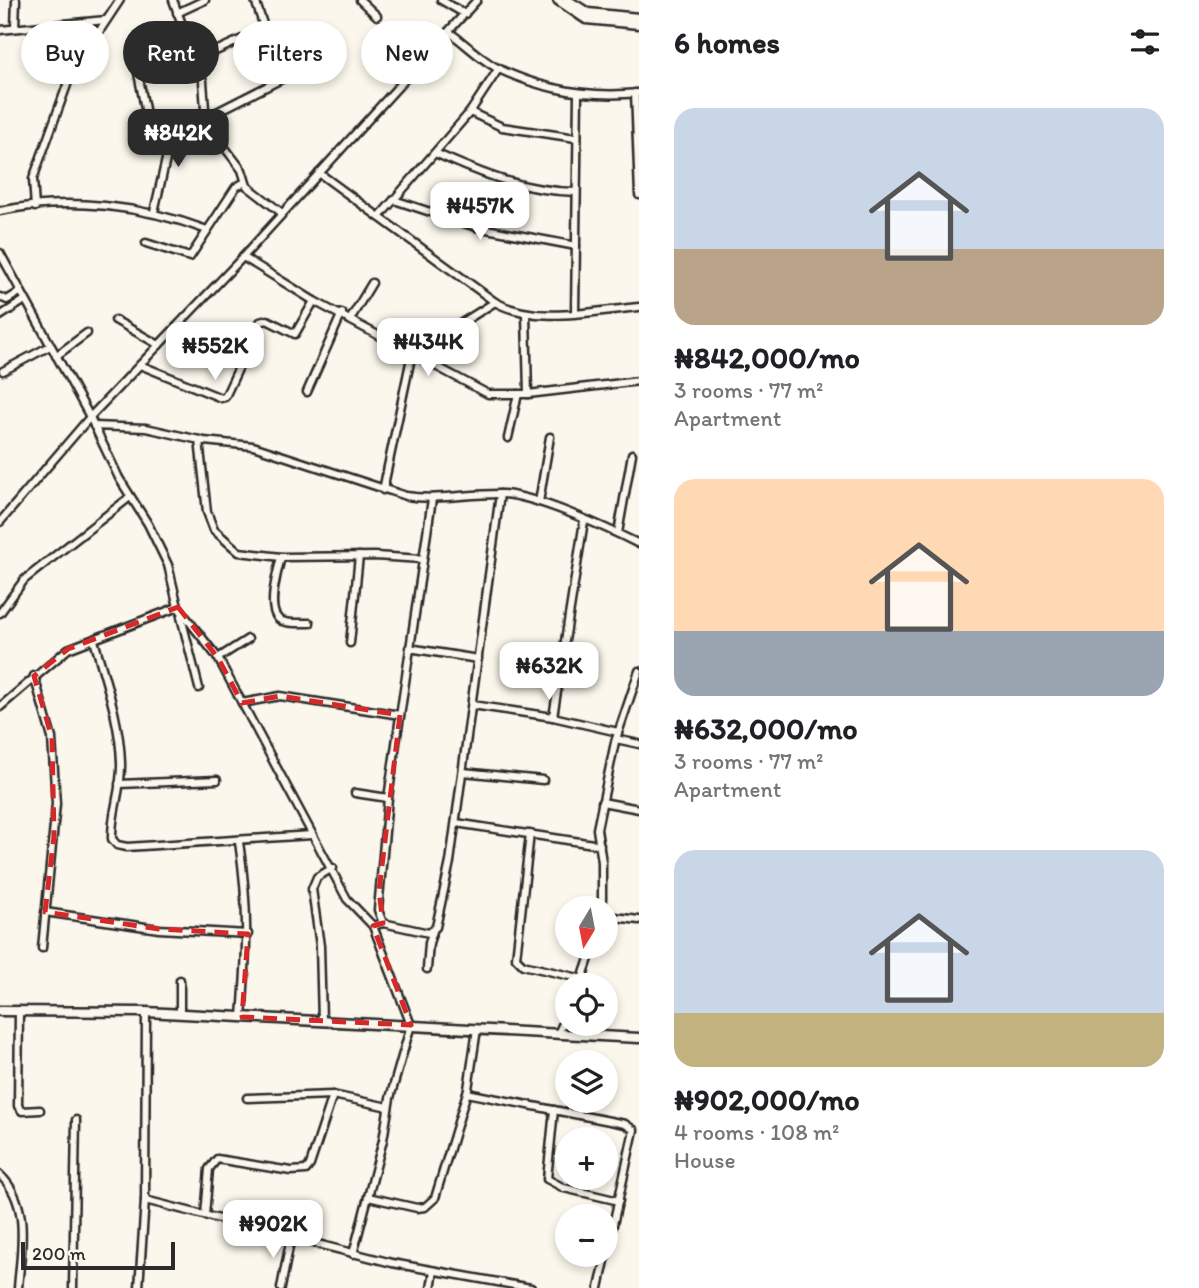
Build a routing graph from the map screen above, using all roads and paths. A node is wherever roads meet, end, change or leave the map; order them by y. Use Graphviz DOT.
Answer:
graph roads {
  1 [pos="16,0"];
  2 [pos="120,0"];
  3 [pos="173,0"];
  4 [pos="205,0"];
  5 [pos="255,0"];
  6 [pos="360,0"];
  7 [pos="442,0"];
  8 [pos="477,0"];
  9 [pos="558,0"];
  10 [pos="567,0"];
  11 [pos="177,13"];
  12 [pos="464,14"];
  13 [pos="377,16"];
  14 [pos="639,18"];
  15 [pos="106,20"];
  16 [pos="180,21"];
  17 [pos="639,24"];
  18 [pos="15,27"];
  19 [pos="453,27"];
  20 [pos="0,30"];
  21 [pos="453,35"];
  22 [pos="219,50"];
  23 [pos="499,68"];
  24 [pos="139,84"];
  25 [pos="203,84"];
  26 [pos="273,84"];
  27 [pos="401,84"];
  28 [pos="637,93"];
  29 [pos="578,94"];
  30 [pos="470,112"];
  31 [pos="205,118"];
  32 [pos="176,120"];
  33 [pos="576,138"];
  34 [pos="435,153"];
  35 [pos="319,173"];
  36 [pos="245,182"];
  37 [pos="576,192"];
  38 [pos="639,195"];
  39 [pos="394,200"];
  40 [pos="35,207"];
  41 [pos="0,211"];
  42 [pos="154,212"];
  43 [pos="282,213"];
  44 [pos="379,217"];
  45 [pos="207,230"];
  46 [pos="146,243"];
  47 [pos="576,246"];
  48 [pos="0,253"];
  49 [pos="243,257"];
  50 [pos="372,283"];
  51 [pos="20,292"];
  52 [pos="0,297"];
  53 [pos="25,300"];
  54 [pos="314,301"];
  55 [pos="495,302"];
  56 [pos="639,307"];
  57 [pos="342,313"];
  58 [pos="575,313"];
  59 [pos="526,314"];
  60 [pos="0,316"];
  61 [pos="351,318"];
  62 [pos="115,320"];
  63 [pos="460,324"];
  64 [pos="87,333"];
  65 [pos="159,345"];
  66 [pos="50,346"];
  67 [pos="412,353"];
  68 [pos="56,356"];
  69 [pos="140,365"];
  70 [pos="3,371"];
  71 [pos="639,381"];
  72 [pos="307,392"];
  73 [pos="518,394"];
  74 [pos="528,394"];
  75 [pos="90,417"];
  76 [pos="94,426"];
  77 [pos="550,437"];
  78 [pos="508,438"];
  79 [pos="200,440"];
  80 [pos="632,454"];
  81 [pos="383,490"];
  82 [pos="500,494"];
  83 [pos="130,497"];
  84 [pos="432,499"];
  85 [pos="539,502"];
  86 [pos="584,521"];
  87 [pos="0,522"];
  88 [pos="618,533"];
  89 [pos="639,544"];
  90 [pos="281,556"];
  91 [pos="359,556"];
  92 [pos="422,559"];
  93 [pos="178,607"];
  94 [pos="0,613"];
  95 [pos="181,617"];
  96 [pos="310,623"];
  97 [pos="201,639"];
  98 [pos="248,639"];
  99 [pos="94,640"];
  100 [pos="189,642"];
  101 [pos="350,643"];
  102 [pos="409,649"];
  103 [pos="218,658"];
  104 [pos="478,659"];
  105 [pos="639,671"];
  106 [pos="34,676"];
  107 [pos="199,688"];
  108 [pos="242,703"];
  109 [pos="472,705"];
  110 [pos="0,707"];
  111 [pos="400,715"];
  112 [pos="553,717"];
  113 [pos="617,736"];
  114 [pos="639,744"];
  115 [pos="463,772"];
  116 [pos="217,780"];
  117 [pos="543,780"];
  118 [pos="119,783"];
  119 [pos="355,793"];
  120 [pos="388,798"];
  121 [pos="602,802"];
  122 [pos="639,809"];
  123 [pos="456,823"];
  124 [pos="530,834"];
  125 [pos="312,835"];
  126 [pos="239,842"];
  127 [pos="600,845"];
  128 [pos="333,868"];
  129 [pos="602,896"];
  130 [pos="45,912"];
  131 [pos="618,917"];
  132 [pos="639,920"];
  133 [pos="383,923"];
  134 [pos="373,926"];
  135 [pos="433,932"];
  136 [pos="248,934"];
  137 [pos="42,948"];
  138 [pos="427,969"];
  139 [pos="555,974"];
  140 [pos="180,980"];
  141 [pos="19,1010"];
  142 [pos="0,1011"];
  143 [pos="146,1012"];
  144 [pos="180,1013"];
  145 [pos="242,1017"];
  146 [pos="322,1021"];
  147 [pos="411,1024"];
  148 [pos="477,1029"];
  149 [pos="555,1034"];
  150 [pos="598,1036"];
  151 [pos="639,1038"];
  152 [pos="467,1093"];
  153 [pos="333,1096"];
  154 [pos="247,1098"];
  155 [pos="388,1107"];
  156 [pos="40,1110"];
  157 [pos="554,1110"];
  158 [pos="76,1119"];
  159 [pos="0,1175"];
  160 [pos="368,1197"];
  161 [pos="145,1200"];
  162 [pos="618,1201"];
  163 [pos="205,1215"];
  164 [pos="291,1237"];
  165 [pos="353,1254"];
  166 [pos="434,1271"];
  167 [pos="18,1288"];
  168 [pos="73,1288"];
  169 [pos="139,1288"];
  170 [pos="281,1288"];
  171 [pos="431,1288"];
  172 [pos="531,1288"];
  173 [pos="599,1288"];
  1 -- 18 [label="street"];
  2 -- 15 [label="street"];
  3 -- 11 [label="street"];
  4 -- 11 [label="street"];
  5 -- 22 [label="street"];
  6 -- 13 [label="street"];
  7 -- 12 [label="street"];
  8 -- 12 [label="street"];
  9 -- 17 [label="main road"];
  10 -- 14 [label="main road"];
  11 -- 16 [label="street"];
  12 -- 19 [label="street"];
  15 -- 18 [label="street"];
  15 -- 40 [label="street"];
  18 -- 20 [label="street"];
  21 -- 23 [label="street"];
  23 -- 29 [label="street"];
  23 -- 30 [label="street"];
  24 -- 32 [label="street"];
  25 -- 31 [label="street"];
  26 -- 31 [label="street"];
  27 -- 35 [label="street"];
  28 -- 29 [label="street"];
  28 -- 38 [label="street"];
  29 -- 33 [label="street"];
  30 -- 33 [label="street"];
  30 -- 34 [label="street"];
  31 -- 32 [label="street"];
  31 -- 36 [label="street"];
  32 -- 42 [label="street"];
  33 -- 37 [label="street"];
  34 -- 37 [label="street"];
  34 -- 39 [label="street"];
  35 -- 43 [label="street"];
  35 -- 44 [label="street"];
  36 -- 43 [label="street"];
  36 -- 45 [label="street"];
  37 -- 47 [label="street"];
  39 -- 44 [label="street"];
  39 -- 47 [label="street"];
  40 -- 41 [label="street"];
  40 -- 42 [label="street"];
  42 -- 45 [label="street"];
  43 -- 49 [label="street"];
  44 -- 55 [label="street"];
  45 -- 46 [label="street"];
  47 -- 58 [label="street"];
  48 -- 51 [label="street"];
  49 -- 54 [label="street"];
  49 -- 65 [label="street"];
  50 -- 61 [label="street"];
  51 -- 52 [label="street"];
  51 -- 53 [label="street"];
  53 -- 60 [label="street"];
  53 -- 66 [label="street"];
  54 -- 57 [label="street"];
  54 -- 69 [label="street"];
  55 -- 59 [label="street"];
  55 -- 63 [label="street"];
  56 -- 58 [label="street"];
  57 -- 61 [label="street"];
  57 -- 72 [label="street"];
  58 -- 59 [label="street"];
  59 -- 74 [label="street"];
  61 -- 67 [label="street"];
  62 -- 65 [label="street"];
  64 -- 68 [label="street"];
  65 -- 69 [label="street"];
  66 -- 68 [label="street"];
  66 -- 70 [label="street"];
  67 -- 73 [label="street"];
  67 -- 81 [label="street"];
  68 -- 75 [label="street"];
  69 -- 75 [label="street"];
  71 -- 74 [label="street"];
  73 -- 74 [label="street"];
  73 -- 78 [label="street"];
  75 -- 76 [label="street"];
  75 -- 87 [label="street"];
  76 -- 79 [label="street"];
  76 -- 83 [label="street"];
  77 -- 85 [label="street"];
  79 -- 81 [label="street"];
  79 -- 90 [label="street"];
  80 -- 88 [label="street"];
  81 -- 84 [label="street"];
  82 -- 84 [label="street"];
  82 -- 85 [label="street"];
  82 -- 104 [label="street"];
  83 -- 93 [label="street"];
  83 -- 94 [label="street"];
  84 -- 92 [label="street"];
  85 -- 86 [label="street"];
  86 -- 88 [label="street"];
  86 -- 112 [label="street"];
  88 -- 89 [label="street"];
  90 -- 91 [label="street"];
  90 -- 96 [label="street"];
  91 -- 92 [label="street"];
  91 -- 101 [label="street"];
  92 -- 102 [label="street"];
  93 -- 97 [label="street"];
  93 -- 99 [label="street"];
  95 -- 100 [label="street"];
  97 -- 100 [label="street"];
  97 -- 103 [label="street"];
  98 -- 103 [label="street"];
  99 -- 106 [label="street"];
  99 -- 118 [label="street"];
  100 -- 107 [label="street"];
  102 -- 104 [label="street"];
  102 -- 111 [label="street"];
  103 -- 108 [label="street"];
  104 -- 109 [label="street"];
  105 -- 113 [label="street"];
  106 -- 110 [label="street"];
  106 -- 130 [label="street"];
  108 -- 111 [label="street"];
  108 -- 125 [label="street"];
  109 -- 112 [label="street"];
  109 -- 115 [label="street"];
  111 -- 120 [label="street"];
  112 -- 113 [label="street"];
  113 -- 114 [label="street"];
  113 -- 121 [label="street"];
  115 -- 117 [label="street"];
  115 -- 123 [label="street"];
  116 -- 118 [label="street"];
  118 -- 126 [label="street"];
  119 -- 120 [label="street"];
  120 -- 133 [label="street"];
  121 -- 122 [label="street"];
  121 -- 127 [label="street"];
  123 -- 124 [label="street"];
  123 -- 135 [label="street"];
  124 -- 127 [label="street"];
  124 -- 139 [label="street"];
  125 -- 126 [label="street"];
  125 -- 128 [label="street"];
  126 -- 136 [label="street"];
  127 -- 129 [label="street"];
  128 -- 134 [label="street"];
  128 -- 146 [label="street"];
  130 -- 136 [label="street"];
  130 -- 137 [label="street"];
  131 -- 132 [label="street"];
  133 -- 134 [label="street"];
  133 -- 135 [label="street"];
  134 -- 147 [label="street"];
  135 -- 138 [label="street"];
  136 -- 145 [label="street"];
  140 -- 144 [label="street"];
  141 -- 142 [label="main road"];
  141 -- 143 [label="main road"];
  141 -- 156 [label="street"];
  143 -- 144 [label="main road"];
  143 -- 161 [label="street"];
  144 -- 145 [label="main road"];
  145 -- 146 [label="main road"];
  146 -- 147 [label="main road"];
  147 -- 148 [label="main road"];
  147 -- 155 [label="street"];
  148 -- 149 [label="main road"];
  148 -- 152 [label="street"];
  150 -- 151 [label="main road"];
  152 -- 157 [label="street"];
  152 -- 160 [label="street"];
  153 -- 154 [label="street"];
  153 -- 155 [label="street"];
  153 -- 163 [label="street"];
  155 -- 160 [label="street"];
  157 -- 162 [label="street"];
  157 -- 162 [label="street"];
  158 -- 168 [label="street"];
  159 -- 167 [label="street"];
  160 -- 165 [label="street"];
  161 -- 163 [label="street"];
  161 -- 169 [label="street"];
  162 -- 173 [label="street"];
  163 -- 164 [label="street"];
  164 -- 165 [label="street"];
  164 -- 170 [label="street"];
  165 -- 166 [label="street"];
  166 -- 171 [label="street"];
  166 -- 172 [label="street"];
}
